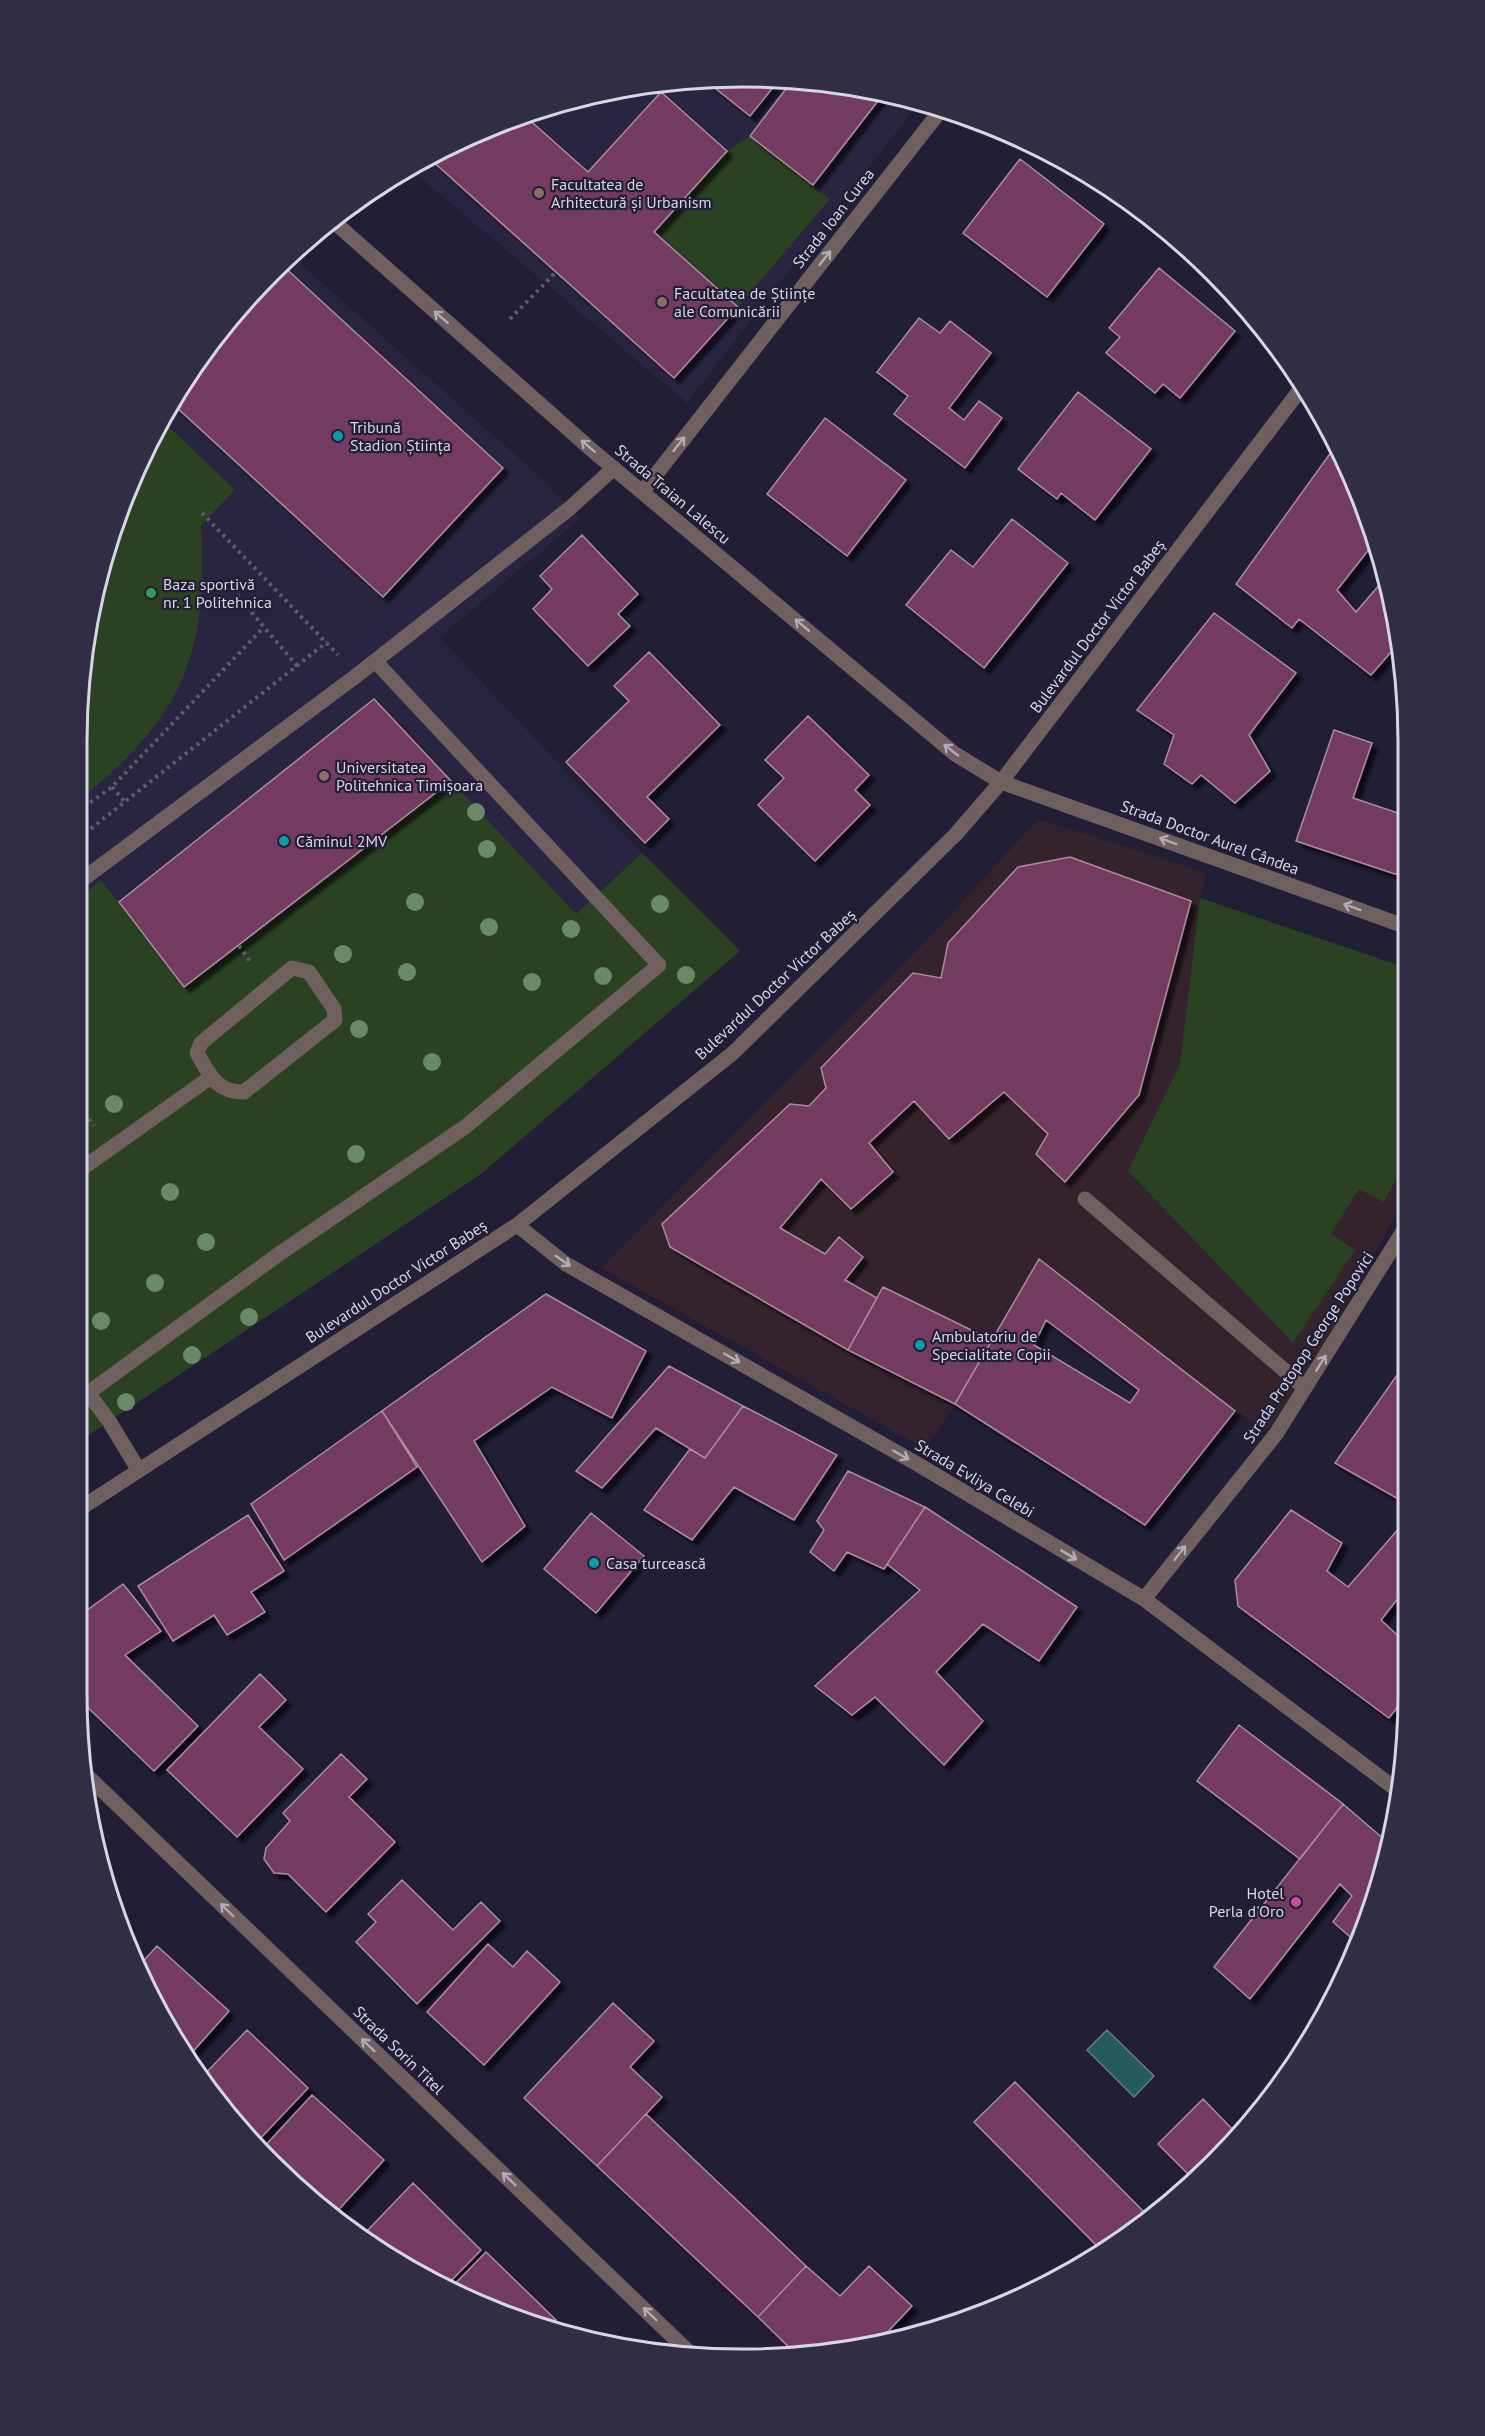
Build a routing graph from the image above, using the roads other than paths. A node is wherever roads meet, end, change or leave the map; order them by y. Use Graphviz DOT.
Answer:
graph roads {
  1 [pos="936,117"];
  2 [pos="338,226"];
  3 [pos="1297,394"];
  4 [pos="614,468"];
  5 [pos="643,490"];
  6 [pos="375,661"];
  7 [pos="1001,782"];
  8 [pos="87,876"];
  9 [pos="1398,924"];
  10 [pos="211,1077"];
  11 [pos="87,1165"];
  12 [pos="1085,1198"];
  13 [pos="517,1225"];
  14 [pos="1398,1239"];
  15 [pos="87,1386"];
  16 [pos="1305,1388"];
  17 [pos="87,1390"];
  18 [pos="138,1470"];
  19 [pos="87,1504"];
  20 [pos="1144,1599"];
  21 [pos="94,1783"];
  22 [pos="1391,1785"];
  23 [pos="683,2346"];
  5 -- 1 [label="street, Strada Ioan Curea, one-way"];
  4 -- 2 [label="street, Strada Traian Lalescu, one-way"];
  3 -- 7 [label="street, Bulevardul Doctor Victor Babeș"];
  4 -- 5 [label="street, Strada Traian Lalescu"];
  4 -- 6 [label="street"];
  7 -- 5 [label="street, Strada Traian Lalescu, one-way"];
  6 -- 8 [label="street"];
  6 -- 15 [label="street"];
  9 -- 7 [label="street, Strada Doctor Aurel Cândea, one-way"];
  7 -- 13 [label="street, Bulevardul Doctor Victor Babeș"];
  10 -- 10 [label="street"];
  10 -- 11 [label="street"];
  12 -- 16 [label="street"];
  13 -- 18 [label="street, Bulevardul Doctor Victor Babeș"];
  13 -- 20 [label="street, Strada Evliya Celebi, one-way"];
  16 -- 14 [label="street, Strada Protopop George Popovici, one-way"];
  20 -- 16 [label="street, Strada Protopop George Popovici, one-way"];
  17 -- 18 [label="street"];
  18 -- 19 [label="street, Bulevardul Doctor Victor Babeș"];
  20 -- 22 [label="street, Strada Evliya Celebi"];
  23 -- 21 [label="street, Strada Sorin Titel, one-way"];
}
